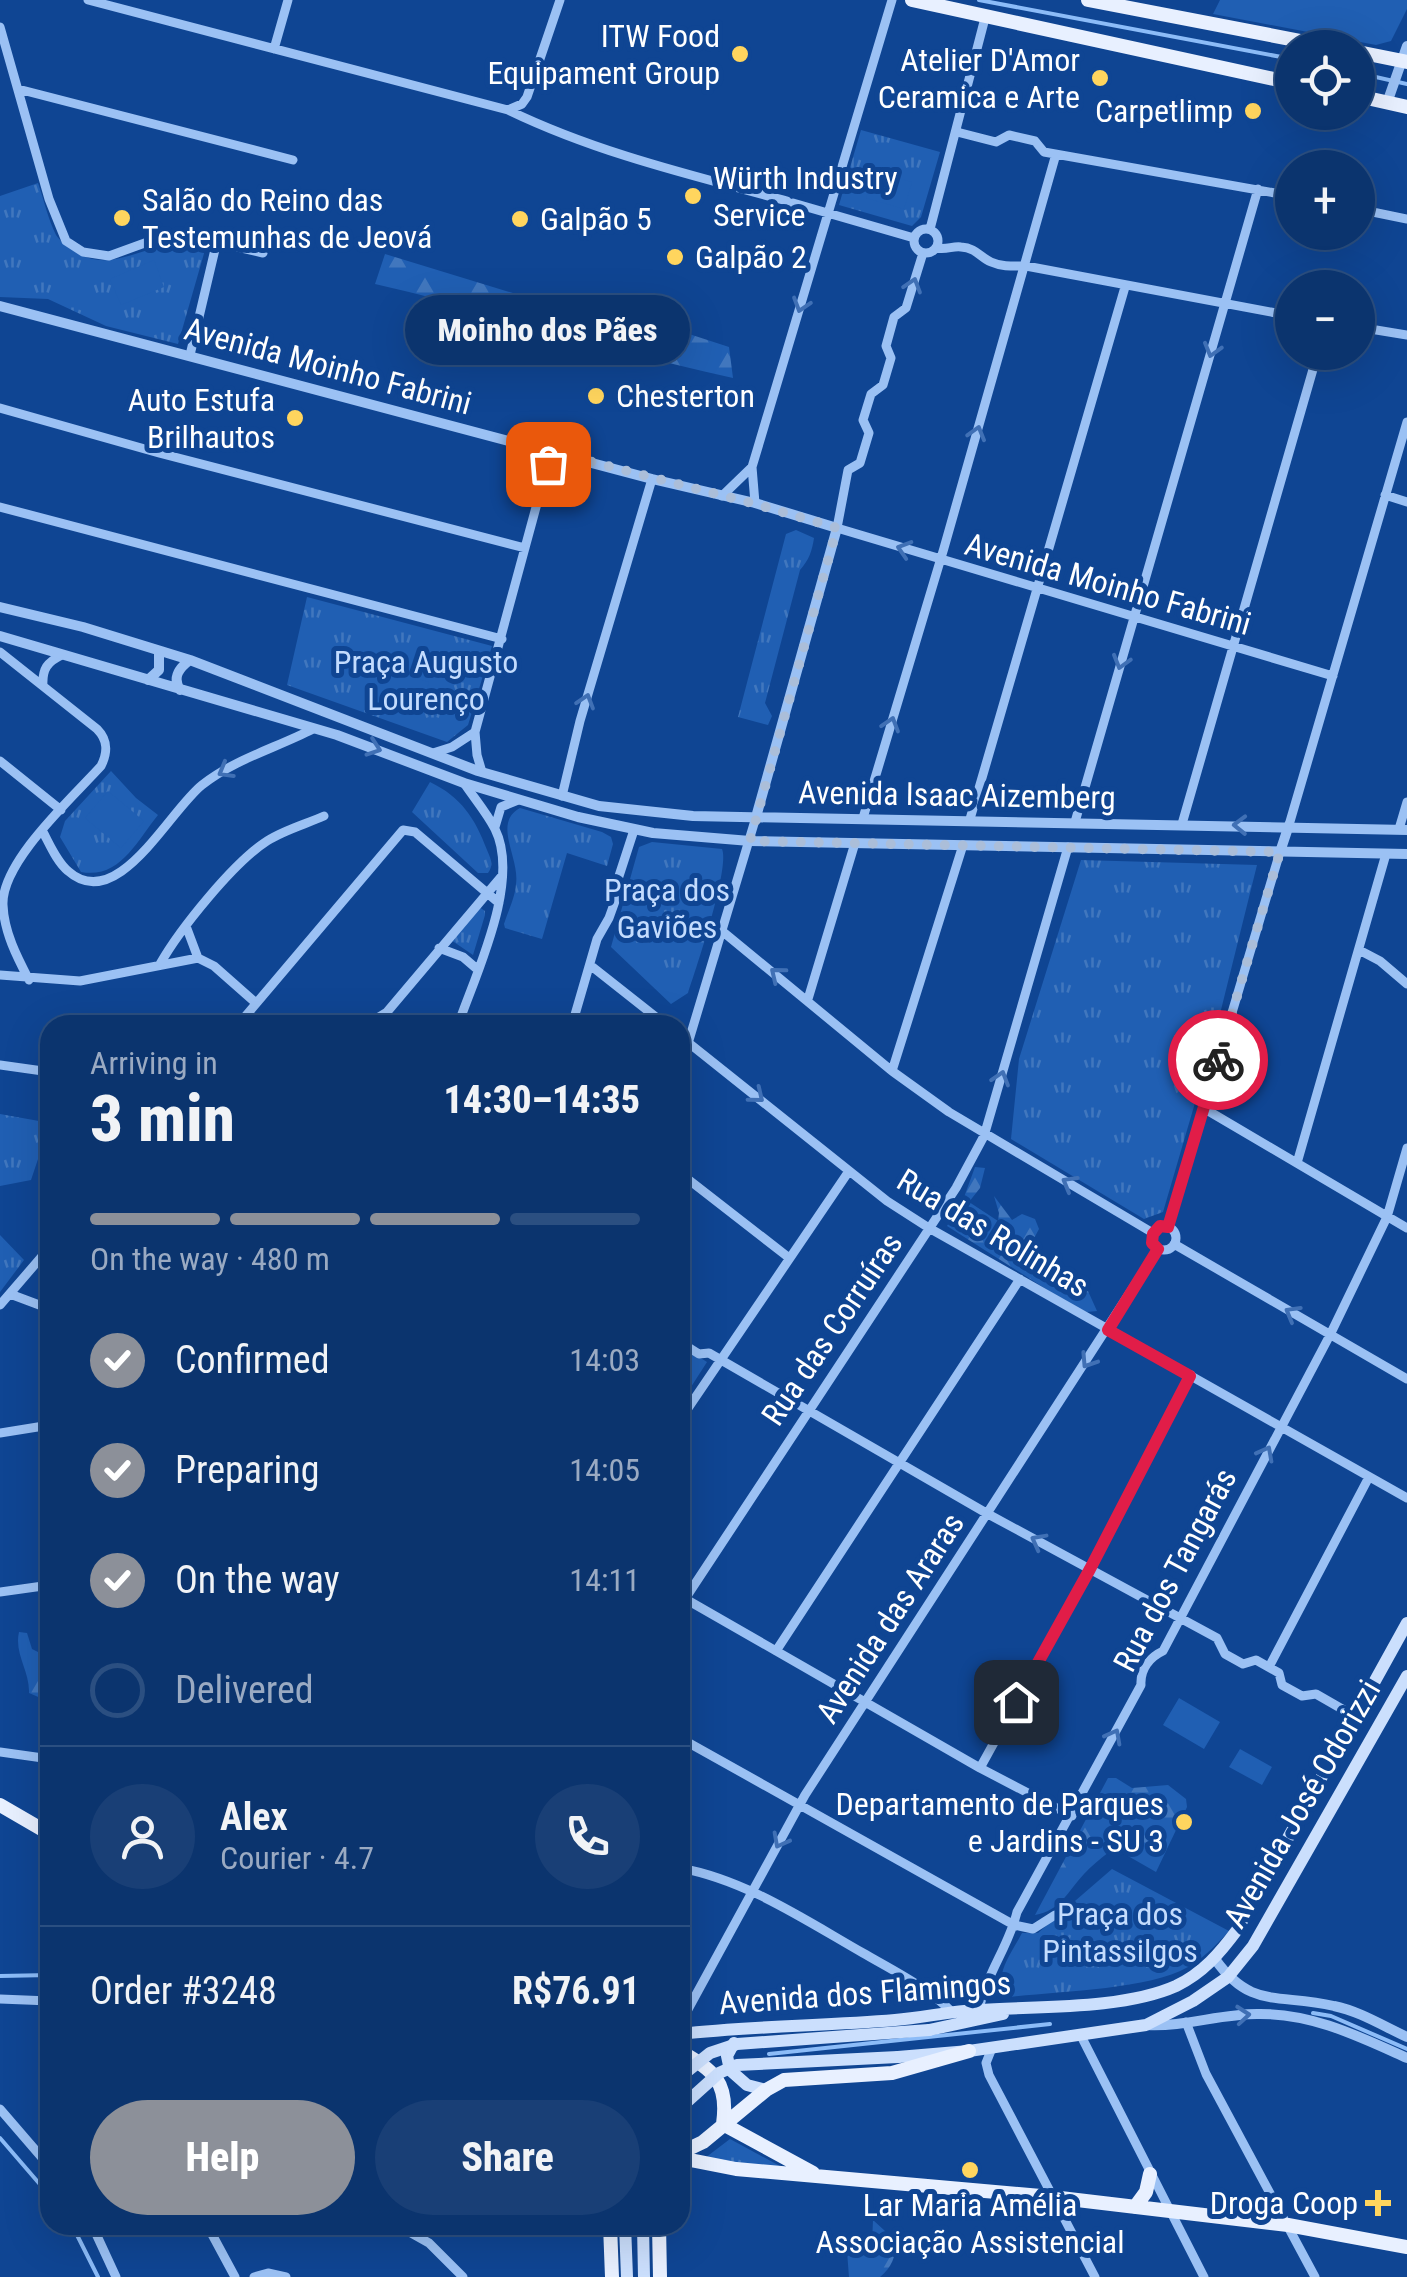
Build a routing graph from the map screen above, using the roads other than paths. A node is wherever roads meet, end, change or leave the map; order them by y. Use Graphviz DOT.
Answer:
graph roads {
  1 [pos="88,0"];
  2 [pos="288,0"];
  3 [pos="560,0"];
  4 [pos="892,0"];
  5 [pos="912,0"];
  6 [pos="1088,0"];
  7 [pos="986,18"];
  8 [pos="0,27"];
  9 [pos="1275,36"];
  10 [pos="274,49"];
  11 [pos="1375,55"];
  12 [pos="1403,60"];
  13 [pos="1275,79"];
  14 [pos="18,89"];
  15 [pos="1375,97"];
  16 [pos="1388,98"];
  17 [pos="1407,107"];
  18 [pos="508,110"];
  19 [pos="957,132"];
  20 [pos="1056,154"];
  21 [pos="293,160"];
  22 [pos="1258,189"];
  23 [pos="1275,192"];
  24 [pos="830,212"];
  25 [pos="1375,212"];
  26 [pos="1407,219"];
  27 [pos="930,229"];
  28 [pos="914,238"];
  29 [pos="217,241"];
  30 [pos="936,248"];
  31 [pos="263,253"];
  32 [pos="924,253"];
  33 [pos="1026,266"];
  34 [pos="1124,286"];
  35 [pos="1226,304"];
  36 [pos="0,306"];
  37 [pos="1275,313"];
  38 [pos="1375,330"];
  39 [pos="1407,335"];
  40 [pos="190,355"];
  41 [pos="1313,370"];
  42 [pos="0,408"];
  43 [pos="1407,422"];
  44 [pos="551,452"];
  45 [pos="752,467"];
  46 [pos="652,479"];
  47 [pos="1385,495"];
  48 [pos="722,496"];
  49 [pos="1407,502"];
  50 [pos="755,504"];
  51 [pos="0,507"];
  52 [pos="837,528"];
  53 [pos="525,548"];
  54 [pos="940,560"];
  55 [pos="1038,591"];
  56 [pos="0,607"];
  57 [pos="1134,618"];
  58 [pos="0,636"];
  59 [pos="502,639"];
  60 [pos="1233,646"];
  61 [pos="159,650"];
  62 [pos="0,652"];
  63 [pos="62,655"];
  64 [pos="190,660"];
  65 [pos="1333,676"];
  66 [pos="148,680"];
  67 [pos="43,686"];
  68 [pos="180,690"];
  69 [pos="313,729"];
  70 [pos="475,732"];
  71 [pos="433,752"];
  72 [pos="0,762"];
  73 [pos="482,772"];
  74 [pos="464,783"];
  75 [pos="562,796"];
  76 [pos="521,799"];
  77 [pos="1407,802"];
  78 [pos="61,810"];
  79 [pos="324,816"];
  80 [pos="694,816"];
  81 [pos="756,817"];
  82 [pos="862,818"];
  83 [pos="970,819"];
  84 [pos="1075,822"];
  85 [pos="1182,824"];
  86 [pos="1289,825"];
  87 [pos="1403,829"];
  88 [pos="495,830"];
  89 [pos="634,830"];
  90 [pos="42,832"];
  91 [pos="688,838"];
  92 [pos="750,841"];
  93 [pos="855,843"];
  94 [pos="963,845"];
  95 [pos="1068,847"];
  96 [pos="1280,852"];
  97 [pos="1386,854"];
  98 [pos="1407,854"];
  99 [pos="3,876"];
  100 [pos="502,878"];
  101 [pos="486,894"];
  102 [pos="499,903"];
  103 [pos="186,926"];
  104 [pos="722,931"];
  105 [pos="439,948"];
  106 [pos="1359,950"];
  107 [pos="198,958"];
  108 [pos="160,964"];
  109 [pos="590,965"];
  110 [pos="477,969"];
  111 [pos="0,975"];
  112 [pos="29,980"];
  113 [pos="1407,984"];
  114 [pos="808,999"];
  115 [pos="256,1003"];
  116 [pos="246,1015"];
  117 [pos="382,1015"];
  118 [pos="461,1015"];
  119 [pos="575,1015"];
  120 [pos="653,1015"];
  121 [pos="690,1022"];
  122 [pos="690,1044"];
  123 [pos="0,1065"];
  124 [pos="40,1071"];
  125 [pos="892,1071"];
  126 [pos="1205,1109"];
  127 [pos="984,1136"];
  128 [pos="1407,1148"];
  129 [pos="1298,1163"];
  130 [pos="848,1171"];
  131 [pos="690,1181"];
  132 [pos="1387,1217"];
  133 [pos="1168,1227"];
  134 [pos="929,1228"];
  135 [pos="1407,1228"];
  136 [pos="1153,1234"];
  137 [pos="1174,1244"];
  138 [pos="1158,1249"];
  139 [pos="788,1257"];
  140 [pos="40,1259"];
  141 [pos="1020,1279"];
  142 [pos="10,1294"];
  143 [pos="0,1305"];
  144 [pos="40,1305"];
  145 [pos="1108,1330"];
  146 [pos="1330,1335"];
  147 [pos="690,1348"];
  148 [pos="721,1360"];
  149 [pos="1190,1376"];
  150 [pos="1407,1379"];
  151 [pos="690,1405"];
  152 [pos="808,1410"];
  153 [pos="1281,1425"];
  154 [pos="40,1427"];
  155 [pos="0,1433"];
  156 [pos="900,1462"];
  157 [pos="1369,1477"];
  158 [pos="1407,1498"];
  159 [pos="988,1514"];
  160 [pos="1090,1569"];
  161 [pos="40,1586"];
  162 [pos="690,1587"];
  163 [pos="0,1592"];
  164 [pos="690,1602"];
  165 [pos="1179,1616"];
  166 [pos="1407,1623"];
  167 [pos="776,1651"];
  168 [pos="1268,1667"];
  169 [pos="1407,1676"];
  170 [pos="864,1702"];
  171 [pos="1356,1716"];
  172 [pos="690,1744"];
  173 [pos="0,1752"];
  174 [pos="40,1758"];
  175 [pos="980,1768"];
  176 [pos="0,1805"];
  177 [pos="799,1805"];
  178 [pos="1072,1816"];
  179 [pos="40,1828"];
  180 [pos="690,1870"];
  181 [pos="752,1892"];
  182 [pos="1055,1915"];
  183 [pos="1014,1925"];
  184 [pos="1218,1956"];
  185 [pos="1228,1977"];
  186 [pos="0,1999"];
  187 [pos="40,2002"];
  188 [pos="690,2006"];
  189 [pos="979,2010"];
  190 [pos="1015,2011"];
  191 [pos="954,2013"];
  192 [pos="1186,2022"];
  193 [pos="1146,2025"];
  194 [pos="754,2028"];
  195 [pos="690,2033"];
  196 [pos="1080,2034"];
  197 [pos="1407,2037"];
  198 [pos="992,2048"];
  199 [pos="969,2051"];
  200 [pos="690,2058"];
  201 [pos="1407,2058"];
  202 [pos="690,2069"];
  203 [pos="766,2090"];
  204 [pos="690,2099"];
  205 [pos="0,2108"];
  206 [pos="723,2124"];
  207 [pos="690,2149"];
  208 [pos="40,2154"];
  209 [pos="690,2158"];
  210 [pos="1150,2174"];
  211 [pos="822,2178"];
  212 [pos="1052,2198"];
  213 [pos="1136,2207"];
  214 [pos="1168,2211"];
  215 [pos="1288,2225"];
  216 [pos="1314,2228"];
  217 [pos="97,2235"];
  218 [pos="212,2235"];
  219 [pos="416,2235"];
  220 [pos="610,2235"];
  221 [pos="625,2235"];
  222 [pos="644,2235"];
  223 [pos="659,2235"];
  224 [pos="1407,2246"];
  225 [pos="1309,2265"];
  226 [pos="116,2277"];
  227 [pos="235,2277"];
  228 [pos="254,2277"];
  229 [pos="286,2277"];
  230 [pos="463,2277"];
  231 [pos="612,2277"];
  232 [pos="627,2277"];
  233 [pos="644,2277"];
  234 [pos="660,2277"];
  235 [pos="1095,2277"];
  236 [pos="1204,2277"];
  237 [pos="1315,2277"];
  1 -- 10 [label="street"];
  2 -- 10 [label="street"];
  3 -- 18 [label="street"];
  4 -- 24 [label="street"];
  5 -- 7 [label="main road"];
  6 -- 9 [label="main road"];
  7 -- 13 [label="main road"];
  7 -- 19 [label="street"];
  8 -- 14 [label="street"];
  10 -- 18 [label="street"];
  11 -- 12 [label="main road"];
  12 -- 16 [label="street"];
  14 -- 21 [label="street"];
  14 -- 29 [label="street"];
  15 -- 16 [label="main road"];
  16 -- 17 [label="main road"];
  18 -- 24 [label="street"];
  19 -- 20 [label="street"];
  19 -- 27 [label="street"];
  20 -- 22 [label="street"];
  20 -- 33 [label="street"];
  22 -- 23 [label="street"];
  22 -- 35 [label="street"];
  24 -- 28 [label="street"];
  24 -- 45 [label="street, one-way"];
  25 -- 26 [label="street"];
  27 -- 28 [label="street"];
  27 -- 30 [label="street"];
  28 -- 32 [label="street"];
  29 -- 31 [label="street"];
  29 -- 40 [label="street"];
  30 -- 32 [label="street"];
  30 -- 33 [label="street"];
  52 -- 32 [label="street, one-way"];
  33 -- 34 [label="street"];
  54 -- 33 [label="street, one-way"];
  34 -- 35 [label="street"];
  34 -- 55 [label="street"];
  35 -- 37 [label="street"];
  35 -- 57 [label="street, one-way"];
  36 -- 40 [label="street, Avenida Moinho Fabrini"];
  38 -- 39 [label="street"];
  40 -- 44 [label="street, Avenida Moinho Fabrini"];
  41 -- 60 [label="street"];
  42 -- 53 [label="street"];
  43 -- 47 [label="street"];
  44 -- 46 [label="street, Avenida Moinho Fabrini"];
  44 -- 53 [label="street"];
  45 -- 48 [label="street"];
  45 -- 50 [label="street"];
  46 -- 48 [label="street, Avenida Moinho Fabrini"];
  75 -- 46 [label="street, one-way"];
  47 -- 49 [label="street"];
  47 -- 65 [label="street"];
  48 -- 50 [label="street, Avenida Moinho Fabrini"];
  50 -- 52 [label="street, Avenida Moinho Fabrini"];
  51 -- 59 [label="street"];
  54 -- 52 [label="street, Avenida Moinho Fabrini, one-way"];
  52 -- 81 [label="street"];
  53 -- 59 [label="street"];
  54 -- 55 [label="street, Avenida Moinho Fabrini"];
  82 -- 54 [label="street, one-way"];
  55 -- 57 [label="street, Avenida Moinho Fabrini"];
  55 -- 83 [label="street"];
  56 -- 61 [label="street, Avenida Isaac Aizemberg"];
  57 -- 60 [label="street, Avenida Moinho Fabrini"];
  57 -- 84 [label="street, one-way"];
  58 -- 63 [label="street, Avenida Isaac Aizemberg"];
  59 -- 70 [label="street"];
  60 -- 65 [label="street, Avenida Moinho Fabrini"];
  60 -- 85 [label="street"];
  61 -- 64 [label="street, Avenida Isaac Aizemberg"];
  61 -- 66 [label="street"];
  62 -- 67 [label="street"];
  63 -- 66 [label="street, Avenida Isaac Aizemberg"];
  63 -- 67 [label="street"];
  64 -- 68 [label="street"];
  64 -- 71 [label="street, Avenida Isaac Aizemberg"];
  65 -- 86 [label="street"];
  66 -- 68 [label="street, Avenida Isaac Aizemberg"];
  67 -- 78 [label="street"];
  68 -- 69 [label="street, Avenida Isaac Aizemberg"];
  69 -- 74 [label="street, Avenida Isaac Aizemberg, one-way"];
  69 -- 90 [label="street, one-way"];
  70 -- 71 [label="street"];
  70 -- 73 [label="street"];
  71 -- 73 [label="street, Avenida Isaac Aizemberg"];
  72 -- 78 [label="street"];
  73 -- 75 [label="street, Avenida Isaac Aizemberg"];
  74 -- 76 [label="street, Avenida Isaac Aizemberg"];
  74 -- 88 [label="street"];
  75 -- 80 [label="street, Avenida Isaac Aizemberg"];
  76 -- 88 [label="street"];
  76 -- 89 [label="street, Avenida Isaac Aizemberg"];
  77 -- 87 [label="street"];
  78 -- 90 [label="street"];
  79 -- 103 [label="street"];
  80 -- 81 [label="street, Avenida Isaac Aizemberg"];
  80 -- 91 [label="street"];
  81 -- 82 [label="street, Avenida Isaac Aizemberg"];
  81 -- 92 [label="street"];
  82 -- 83 [label="street, Avenida Isaac Aizemberg"];
  83 -- 84 [label="street, Avenida Isaac Aizemberg"];
  84 -- 85 [label="street, Avenida Isaac Aizemberg"];
  86 -- 85 [label="street, Avenida Isaac Aizemberg, one-way"];
  86 -- 87 [label="street, Avenida Isaac Aizemberg"];
  86 -- 96 [label="street"];
  88 -- 100 [label="street"];
  89 -- 91 [label="street, Avenida Isaac Aizemberg"];
  89 -- 109 [label="street"];
  90 -- 99 [label="street"];
  91 -- 92 [label="street, Avenida Isaac Aizemberg"];
  92 -- 93 [label="street, Avenida Isaac Aizemberg"];
  92 -- 104 [label="street"];
  93 -- 94 [label="street, Avenida Isaac Aizemberg"];
  93 -- 114 [label="street"];
  94 -- 95 [label="street, Avenida Isaac Aizemberg"];
  94 -- 125 [label="street"];
  95 -- 96 [label="street, Avenida Isaac Aizemberg"];
  127 -- 95 [label="street, Rua das Corruíras, one-way"];
  96 -- 97 [label="street, Avenida Isaac Aizemberg"];
  96 -- 126 [label="street"];
  97 -- 98 [label="street, Avenida Isaac Aizemberg"];
  97 -- 106 [label="street"];
  99 -- 112 [label="street"];
  100 -- 101 [label="street"];
  100 -- 102 [label="street"];
  101 -- 102 [label="street"];
  101 -- 105 [label="street"];
  101 -- 115 [label="street"];
  102 -- 110 [label="street"];
  103 -- 107 [label="street"];
  103 -- 108 [label="street"];
  114 -- 104 [label="street, one-way"];
  104 -- 121 [label="street"];
  105 -- 110 [label="street"];
  105 -- 117 [label="street"];
  106 -- 113 [label="street"];
  106 -- 129 [label="street"];
  107 -- 108 [label="street"];
  107 -- 115 [label="street"];
  108 -- 112 [label="street"];
  109 -- 119 [label="street"];
  109 -- 120 [label="street"];
  110 -- 118 [label="street"];
  111 -- 112 [label="street"];
  114 -- 125 [label="street"];
  115 -- 116 [label="street"];
  122 -- 130 [label="street, Rua das Rolinhas, one-way"];
  123 -- 124 [label="street"];
  125 -- 127 [label="street"];
  126 -- 129 [label="street"];
  126 -- 133 [label="street"];
  127 -- 134 [label="street, Rua das Corruíras"];
  136 -- 127 [label="street, one-way"];
  128 -- 132 [label="street, Rua dos Tangarás"];
  129 -- 132 [label="street"];
  130 -- 134 [label="street, Rua das Rolinhas"];
  130 -- 139 [label="street"];
  131 -- 139 [label="street"];
  132 -- 135 [label="street"];
  132 -- 146 [label="street, Rua dos Tangarás"];
  133 -- 136 [label="street"];
  133 -- 137 [label="street"];
  134 -- 141 [label="street, Rua das Rolinhas"];
  134 -- 152 [label="street, Rua das Corruíras"];
  136 -- 138 [label="street"];
  137 -- 138 [label="street"];
  146 -- 137 [label="street, one-way"];
  138 -- 145 [label="street, Avenida das Araras"];
  139 -- 148 [label="street"];
  140 -- 142 [label="street"];
  141 -- 145 [label="street, Rua das Rolinhas"];
  141 -- 156 [label="street"];
  142 -- 143 [label="street"];
  142 -- 144 [label="street"];
  145 -- 149 [label="street, Rua das Rolinhas"];
  145 -- 159 [label="street, Avenida das Araras, one-way"];
  146 -- 150 [label="street"];
  146 -- 153 [label="street, Rua dos Tangarás"];
  147 -- 148 [label="street"];
  148 -- 151 [label="street"];
  148 -- 152 [label="street"];
  149 -- 153 [label="street, Rua das Rolinhas"];
  149 -- 160 [label="street"];
  152 -- 156 [label="street"];
  152 -- 162 [label="street, Rua das Corruíras"];
  153 -- 157 [label="street, Rua das Rolinhas"];
  165 -- 153 [label="street, Rua dos Tangarás, one-way"];
  154 -- 155 [label="street"];
  156 -- 159 [label="street"];
  156 -- 167 [label="street"];
  157 -- 158 [label="street, Rua das Rolinhas"];
  157 -- 168 [label="street"];
  160 -- 159 [label="street, one-way"];
  159 -- 170 [label="street, Avenida das Araras"];
  160 -- 165 [label="street"];
  160 -- 175 [label="street"];
  161 -- 163 [label="street"];
  164 -- 167 [label="street"];
  165 -- 168 [label="street"];
  178 -- 165 [label="street, Rua dos Tangarás, one-way"];
  166 -- 171 [label="main road, Avenida José Odorizzi"];
  167 -- 170 [label="street"];
  168 -- 171 [label="street"];
  169 -- 185 [label="main road, Avenida José Odorizzi"];
  170 -- 175 [label="street"];
  170 -- 177 [label="street, Avenida das Araras"];
  171 -- 184 [label="main road, Avenida José Odorizzi"];
  172 -- 177 [label="street"];
  173 -- 174 [label="street"];
  175 -- 178 [label="street"];
  176 -- 179 [label="main road"];
  177 -- 181 [label="street, Avenida das Araras, one-way"];
  177 -- 183 [label="street"];
  178 -- 183 [label="street, Rua dos Tangarás"];
  180 -- 181 [label="street"];
  181 -- 188 [label="street, Avenida das Araras"];
  181 -- 191 [label="street"];
  182 -- 183 [label="street"];
  183 -- 189 [label="street, Rua dos Tangarás"];
  184 -- 185 [label="street"];
  184 -- 190 [label="main road, Avenida dos Flamingos"];
  185 -- 193 [label="main road, Avenida José Odorizzi"];
  185 -- 197 [label="street"];
  186 -- 187 [label="street"];
  189 -- 190 [label="main road, Avenida dos Flamingos"];
  189 -- 191 [label="main road, Avenida dos Flamingos"];
  190 -- 202 [label="main road, bridge"];
  191 -- 194 [label="main road, Avenida dos Flamingos"];
  192 -- 193 [label="street"];
  192 -- 201 [label="street, one-way"];
  192 -- 215 [label="street"];
  193 -- 196 [label="main road, Avenida José Odorizzi"];
  194 -- 195 [label="main road, Avenida dos Flamingos"];
  194 -- 203 [label="main road"];
  196 -- 198 [label="main road, Avenida José Odorizzi"];
  196 -- 210 [label="street"];
  198 -- 199 [label="main road, Avenida José Odorizzi"];
  198 -- 212 [label="street"];
  199 -- 203 [label="main road"];
  199 -- 204 [label="main road, Avenida José Odorizzi, bridge"];
  200 -- 206 [label="main road"];
  203 -- 206 [label="main road"];
  205 -- 208 [label="street"];
  206 -- 207 [label="main road"];
  206 -- 211 [label="main road"];
  209 -- 211 [label="main road"];
  210 -- 213 [label="main road"];
  210 -- 214 [label="street"];
  211 -- 212 [label="main road"];
  212 -- 213 [label="main road"];
  212 -- 235 [label="street"];
  213 -- 214 [label="main road"];
  214 -- 215 [label="main road"];
  214 -- 236 [label="street"];
  215 -- 216 [label="main road"];
  215 -- 225 [label="street"];
  216 -- 224 [label="main road"];
  216 -- 225 [label="street"];
  217 -- 226 [label="street"];
  218 -- 227 [label="street"];
  219 -- 230 [label="street"];
  220 -- 231 [label="main road"];
  221 -- 232 [label="main road"];
  222 -- 233 [label="main road"];
  223 -- 234 [label="main road"];
  225 -- 237 [label="street"];
  228 -- 229 [label="street"];
}
